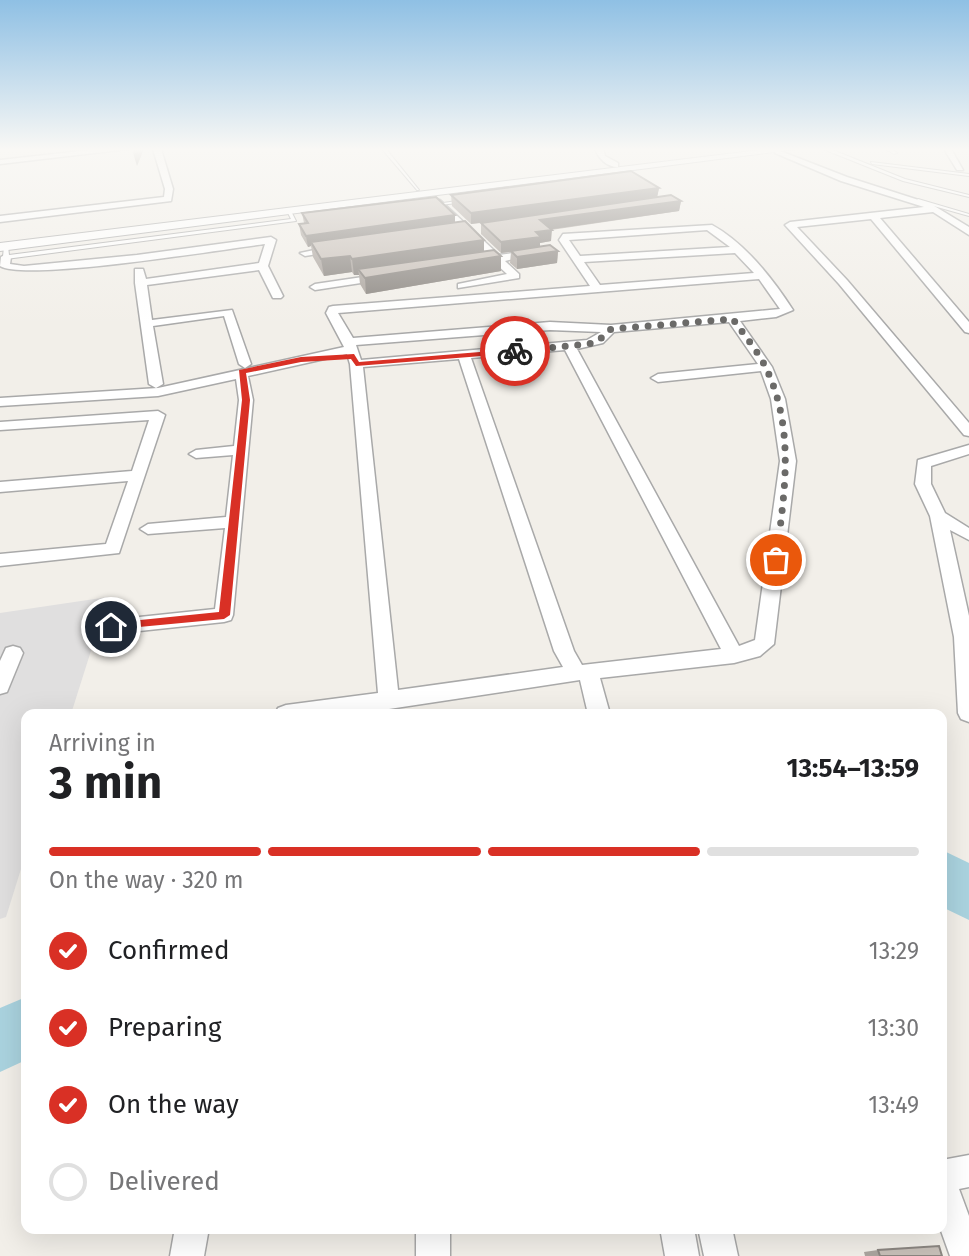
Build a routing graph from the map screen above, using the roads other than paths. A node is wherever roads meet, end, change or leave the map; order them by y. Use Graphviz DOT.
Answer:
graph roads {
  1 [pos="96,208"];
  2 [pos="296,208"];
  3 [pos="344,208"];
  4 [pos="443,208"];
  5 [pos="916,208"];
  6 [pos="930,208"];
  7 [pos="944,208"];
  8 [pos="934,209"];
  9 [pos="923,210"];
  10 [pos="873,215"];
  11 [pos="945,215"];
  12 [pos="969,215"];
  13 [pos="0,219"];
  14 [pos="480,229"];
  15 [pos="467,230"];
  16 [pos="455,232"];
  17 [pos="969,232"];
  18 [pos="344,247"];
  19 [pos="737,250"];
  20 [pos="549,251"];
  21 [pos="6,252"];
  22 [pos="305,253"];
  23 [pos="137,258"];
  24 [pos="498,258"];
  25 [pos="576,259"];
  26 [pos="460,264"];
  27 [pos="263,266"];
  28 [pos="396,275"];
  29 [pos="760,276"];
  30 [pos="140,283"];
  31 [pos="462,285"];
  32 [pos="315,287"];
  33 [pos="596,287"];
  34 [pos="277,296"];
  35 [pos="733,319"];
  36 [pos="146,324"];
  37 [pos="611,329"];
  38 [pos="969,329"];
  39 [pos="569,346"];
  40 [pos="353,353"];
  41 [pos="464,356"];
  42 [pos="766,367"];
  43 [pos="243,368"];
  44 [pos="657,378"];
  45 [pos="156,384"];
  46 [pos="77,397"];
  47 [pos="94,397"];
  48 [pos="0,402"];
  49 [pos="84,419"];
  50 [pos="65,421"];
  51 [pos="0,426"];
  52 [pos="969,432"];
  53 [pos="969,449"];
  54 [pos="241,450"];
  55 [pos="196,454"];
  56 [pos="138,475"];
  57 [pos="0,487"];
  58 [pos="938,516"];
  59 [pos="234,522"];
  60 [pos="148,529"];
  61 [pos="969,535"];
  62 [pos="0,560"];
  63 [pos="111,627"];
  64 [pos="966,638"];
  65 [pos="0,655"];
  66 [pos="734,655"];
  67 [pos="582,672"];
  68 [pos="0,686"];
  69 [pos="389,701"];
  70 [pos="359,709"];
  71 [pos="597,709"];
  72 [pos="969,713"];
  73 [pos="969,1171"];
  74 [pos="947,1175"];
  75 [pos="947,1202"];
  76 [pos="191,1234"];
  77 [pos="433,1234"];
  78 [pos="678,1234"];
  79 [pos="716,1234"];
  80 [pos="187,1256"];
  81 [pos="433,1256"];
  82 [pos="682,1256"];
  83 [pos="721,1256"];
  84 [pos="967,1256"];
  1 -- 13 [label="street"];
  2 -- 21 [label="street"];
  3 -- 21 [label="street"];
  4 -- 15 [label="street"];
  5 -- 9 [label="street"];
  6 -- 8 [label="street"];
  7 -- 12 [label="lane"];
  8 -- 9 [label="street"];
  8 -- 11 [label="street"];
  9 -- 10 [label="street"];
  9 -- 11 [label="street"];
  10 -- 38 [label="street"];
  10 -- 52 [label="street"];
  11 -- 17 [label="street"];
  14 -- 15 [label="street"];
  15 -- 16 [label="street"];
  15 -- 24 [label="street"];
  18 -- 22 [label="street"];
  19 -- 25 [label="street"];
  19 -- 25 [label="street"];
  19 -- 29 [label="street"];
  20 -- 24 [label="street"];
  21 -- 23 [label="street"];
  23 -- 27 [label="street"];
  23 -- 30 [label="street"];
  24 -- 26 [label="street"];
  24 -- 31 [label="street"];
  25 -- 33 [label="street"];
  27 -- 30 [label="street"];
  27 -- 34 [label="street"];
  28 -- 32 [label="street"];
  29 -- 33 [label="street"];
  29 -- 35 [label="street"];
  30 -- 36 [label="street"];
  33 -- 40 [label="street"];
  35 -- 37 [label="street"];
  35 -- 42 [label="street"];
  36 -- 43 [label="street"];
  36 -- 45 [label="street"];
  37 -- 39 [label="street"];
  37 -- 40 [label="street"];
  39 -- 41 [label="street"];
  39 -- 66 [label="street"];
  40 -- 41 [label="street"];
  40 -- 43 [label="street"];
  40 -- 69 [label="street"];
  41 -- 67 [label="street"];
  42 -- 44 [label="street"];
  42 -- 66 [label="street"];
  43 -- 47 [label="street"];
  43 -- 54 [label="street"];
  46 -- 47 [label="street"];
  46 -- 48 [label="street"];
  46 -- 50 [label="street"];
  47 -- 49 [label="street"];
  49 -- 50 [label="street"];
  49 -- 56 [label="street"];
  50 -- 51 [label="street"];
  53 -- 58 [label="street"];
  54 -- 55 [label="street"];
  54 -- 59 [label="street"];
  56 -- 57 [label="street"];
  56 -- 62 [label="street"];
  58 -- 61 [label="street"];
  58 -- 64 [label="street"];
  59 -- 60 [label="street"];
  59 -- 63 [label="street"];
  64 -- 72 [label="street"];
  65 -- 68 [label="street"];
  66 -- 67 [label="street"];
  67 -- 69 [label="street"];
  67 -- 71 [label="street"];
  69 -- 70 [label="street"];
  73 -- 74 [label="street"];
  75 -- 84 [label="street"];
  76 -- 80 [label="street"];
  77 -- 81 [label="street"];
  78 -- 82 [label="street"];
  79 -- 83 [label="street"];
}
